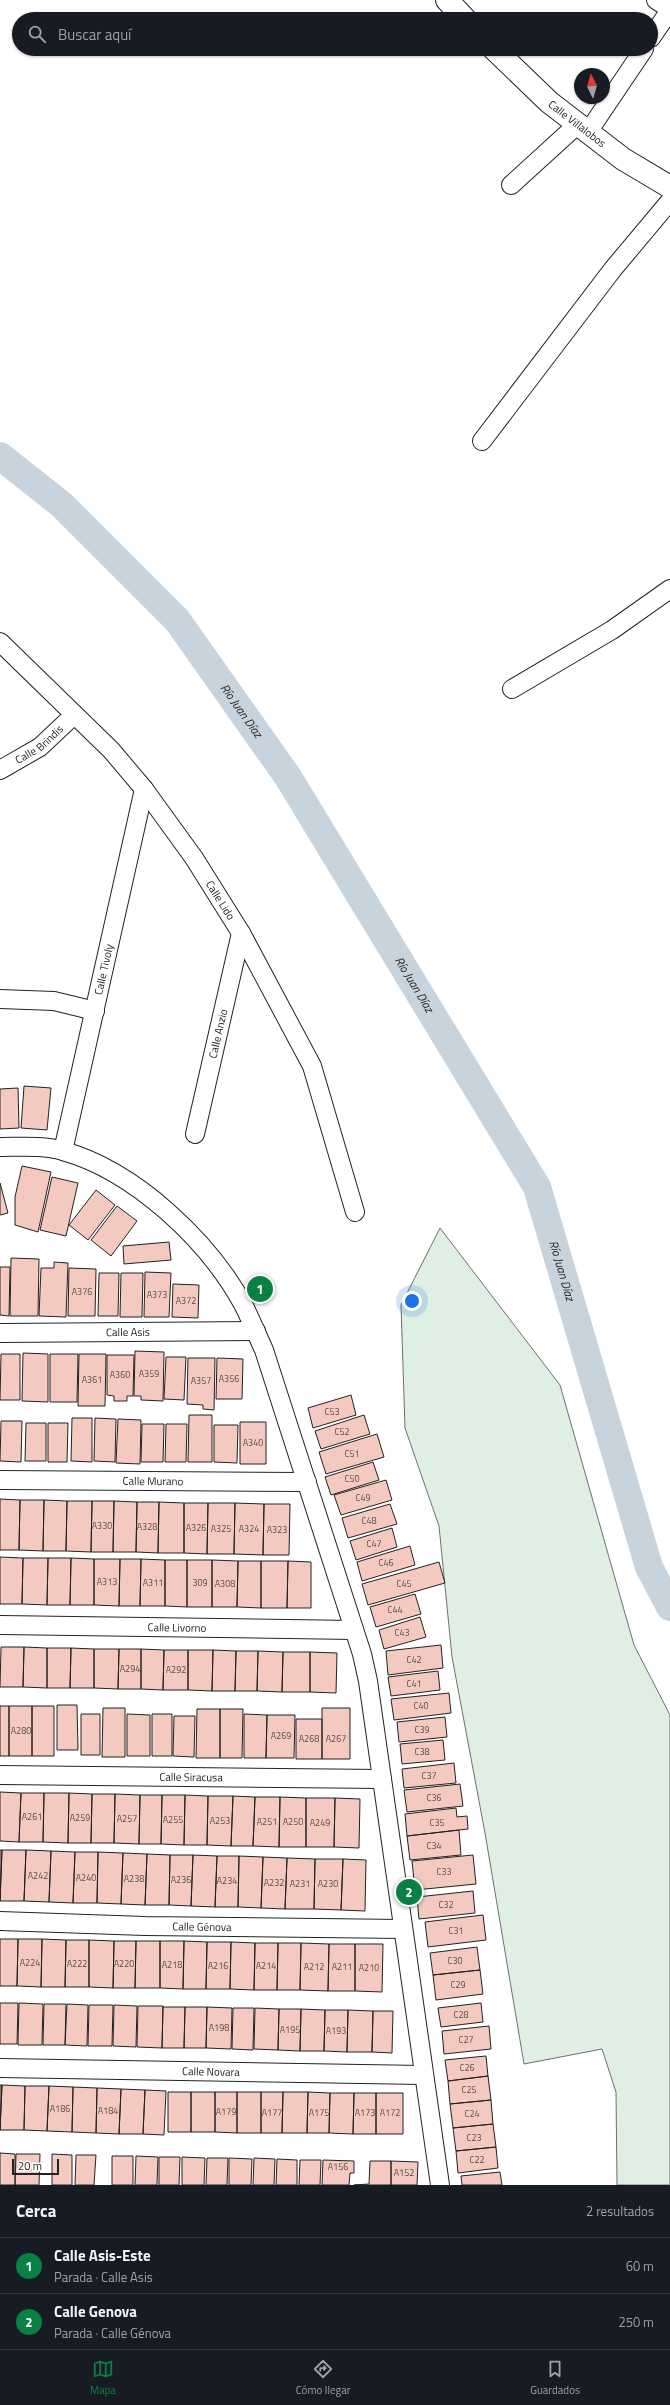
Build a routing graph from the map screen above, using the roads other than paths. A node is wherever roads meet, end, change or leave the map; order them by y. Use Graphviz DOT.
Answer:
graph roads {
  1 [pos="447,0"];
  2 [pos="656,0"];
  3 [pos="670,9"];
  4 [pos="458,12"];
  5 [pos="658,27"];
  6 [pos="501,56"];
  7 [pos="639,56"];
  8 [pos="583,128"];
  9 [pos="511,184"];
  10 [pos="670,187"];
  11 [pos="670,201"];
  12 [pos="482,442"];
  13 [pos="670,589"];
  14 [pos="0,642"];
  15 [pos="512,689"];
  16 [pos="74,715"];
  17 [pos="0,770"];
  18 [pos="144,789"];
  19 [pos="241,933"];
  20 [pos="0,999"];
  21 [pos="95,1011"];
  22 [pos="195,1134"];
  23 [pos="0,1147"];
  24 [pos="63,1151"];
  25 [pos="355,1212"];
  26 [pos="256,1330"];
  27 [pos="0,1333"];
  28 [pos="0,1480"];
  29 [pos="307,1482"];
  30 [pos="0,1625"];
  31 [pos="354,1630"];
  32 [pos="0,1775"];
  33 [pos="382,1779"];
  34 [pos="0,1921"];
  35 [pos="403,1928"];
  36 [pos="0,2068"];
  37 [pos="423,2075"];
  38 [pos="440,2185"];
  1 -- 4 [label="main road"];
  2 -- 3 [label="street"];
  3 -- 5 [label="street"];
  6 -- 8 [label="main road, Calle Villalobos"];
  7 -- 8 [label="street"];
  8 -- 9 [label="street"];
  8 -- 10 [label="main road, Calle Villalobos"];
  11 -- 12 [label="street"];
  13 -- 15 [label="street"];
  14 -- 16 [label="street, Calle Lido"];
  16 -- 17 [label="street, Calle Brindis"];
  16 -- 18 [label="street, Calle Lido"];
  18 -- 19 [label="street, Calle Lido"];
  18 -- 21 [label="street, Calle Tivoly"];
  19 -- 22 [label="street, Calle Anzio"];
  19 -- 25 [label="street, Calle Lido"];
  20 -- 21 [label="street"];
  21 -- 24 [label="street, Calle Tivoly"];
  23 -- 24 [label="street"];
  24 -- 26 [label="street"];
  26 -- 27 [label="street, Calle Asis"];
  26 -- 29 [label="street"];
  28 -- 29 [label="street, Calle Murano"];
  29 -- 31 [label="street"];
  30 -- 31 [label="street, Calle Livorno"];
  31 -- 33 [label="street"];
  32 -- 33 [label="street, Calle Siracusa"];
  33 -- 35 [label="street"];
  34 -- 35 [label="street, Calle Génova"];
  35 -- 37 [label="street"];
  36 -- 37 [label="street, Calle Novara"];
  37 -- 38 [label="street"];
}
